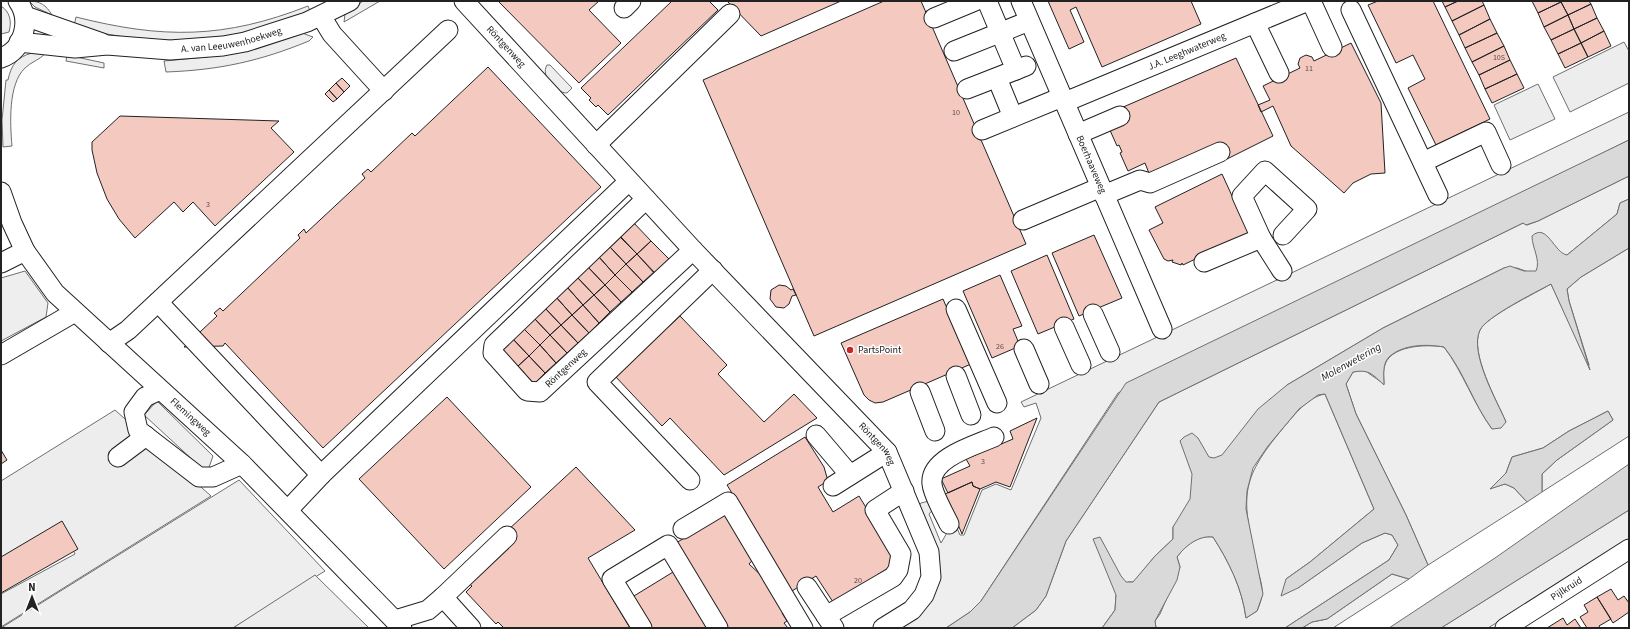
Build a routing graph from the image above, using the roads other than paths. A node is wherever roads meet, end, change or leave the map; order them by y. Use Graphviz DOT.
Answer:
graph roads {
  1 [pos="350,1"];
  2 [pos="464,1"];
  3 [pos="975,1"];
  4 [pos="987,1"];
  5 [pos="1021,1"];
  6 [pos="1309,1"];
  7 [pos="21,8"];
  8 [pos="1351,10"];
  9 [pos="730,14"];
  10 [pos="321,16"];
  11 [pos="934,18"];
  12 [pos="1030,21"];
  13 [pos="1255,23"];
  14 [pos="448,30"];
  15 [pos="1000,33"];
  16 [pos="19,42"];
  17 [pos="107,45"];
  18 [pos="1332,48"];
  19 [pos="954,51"];
  20 [pos="2,61"];
  21 [pos="1279,73"];
  22 [pos="997,78"];
  23 [pos="968,89"];
  24 [pos="384,91"];
  25 [pos="1064,100"];
  26 [pos="1120,116"];
  27 [pos="1013,117"];
  28 [pos="982,130"];
  29 [pos="1078,134"];
  30 [pos="596,145"];
  31 [pos="1220,152"];
  32 [pos="1423,162"];
  33 [pos="1501,165"];
  34 [pos="629,181"];
  35 [pos="1103,191"];
  36 [pos="1,192"];
  37 [pos="1438,195"];
  38 [pos="646,199"];
  39 [pos="1023,220"];
  40 [pos="1283,234"];
  41 [pos="1261,238"];
  42 [pos="693,250"];
  43 [pos="25,252"];
  44 [pos="1204,262"];
  45 [pos="1,263"];
  46 [pos="713,270"];
  47 [pos="1282,271"];
  48 [pos="158,302"];
  49 [pos="956,309"];
  50 [pos="75,312"];
  51 [pos="1092,314"];
  52 [pos="1064,327"];
  53 [pos="1162,329"];
  54 [pos="109,343"];
  55 [pos="1024,349"];
  56 [pos="1110,352"];
  57 [pos="1,355"];
  58 [pos="1081,365"];
  59 [pos="956,376"];
  60 [pos="1039,384"];
  61 [pos="160,390"];
  62 [pos="920,392"];
  63 [pos="997,403"];
  64 [pos="972,414"];
  65 [pos="816,435"];
  66 [pos="146,436"];
  67 [pos="994,437"];
  68 [pos="887,452"];
  69 [pos="952,455"];
  70 [pos="118,457"];
  71 [pos="242,464"];
  72 [pos="321,475"];
  73 [pos="850,476"];
  74 [pos="690,480"];
  75 [pos="833,486"];
  76 [pos="934,491"];
  77 [pos="906,496"];
  78 [pos="288,510"];
  79 [pos="949,524"];
  80 [pos="683,528"];
  81 [pos="508,536"];
  82 [pos="1629,549"];
  83 [pos="807,587"];
  84 [pos="443,597"];
  85 [pos="830,622"];
  86 [pos="399,624"];
  87 [pos="470,628"];
  88 [pos="642,628"];
  89 [pos="718,628"];
  90 [pos="803,628"];
  91 [pos="883,628"];
  92 [pos="1505,628"];
  1 -- 10 [label="street, A. van Leeuwenhoekweg"];
  2 -- 30 [label="street, Röntgenweg"];
  3 -- 11 [label="street"];
  4 -- 15 [label="street"];
  5 -- 12 [label="street, Boerhaaveweg"];
  6 -- 13 [label="street, J.A. Leeghwaterweg"];
  6 -- 18 [label="street"];
  7 -- 16 [label="street"];
  7 -- 17 [label="street, A. van Leeuwenhoekweg"];
  8 -- 32 [label="street"];
  9 -- 30 [label="street"];
  10 -- 17 [label="street, A. van Leeuwenhoekweg"];
  10 -- 24 [label="street"];
  12 -- 15 [label="street"];
  12 -- 25 [label="street, Boerhaaveweg"];
  13 -- 21 [label="street"];
  13 -- 25 [label="street, J.A. Leeghwaterweg"];
  14 -- 24 [label="street"];
  15 -- 19 [label="street"];
  15 -- 22 [label="street"];
  16 -- 17 [label="street, A. van Leeuwenhoekweg"];
  16 -- 20 [label="street"];
  22 -- 23 [label="street"];
  22 -- 27 [label="street"];
  24 -- 48 [label="street"];
  25 -- 27 [label="street, J.A. Leeghwaterweg"];
  25 -- 29 [label="street, Boerhaaveweg"];
  26 -- 29 [label="street"];
  27 -- 28 [label="street, J.A. Leeghwaterweg"];
  29 -- 35 [label="street, Boerhaaveweg"];
  30 -- 34 [label="street, Röntgenweg"];
  31 -- 35 [label="street"];
  32 -- 33 [label="street"];
  32 -- 37 [label="street"];
  34 -- 38 [label="street, Röntgenweg"];
  34 -- 72 [label="street"];
  35 -- 39 [label="street"];
  35 -- 53 [label="street, Boerhaaveweg"];
  36 -- 43 [label="street, Flemingweg"];
  38 -- 42 [label="street, Röntgenweg"];
  38 -- 42 [label="street, Röntgenweg"];
  40 -- 41 [label="street"];
  41 -- 44 [label="street"];
  41 -- 47 [label="street"];
  42 -- 46 [label="street, Röntgenweg"];
  43 -- 45 [label="street"];
  43 -- 50 [label="street, Flemingweg"];
  46 -- 68 [label="street, Röntgenweg"];
  46 -- 74 [label="street"];
  48 -- 54 [label="street"];
  48 -- 72 [label="street"];
  49 -- 63 [label="street"];
  50 -- 54 [label="street, Flemingweg"];
  50 -- 57 [label="street"];
  51 -- 56 [label="street"];
  52 -- 58 [label="street"];
  54 -- 61 [label="street, Flemingweg"];
  55 -- 60 [label="street"];
  59 -- 64 [label="street"];
  61 -- 66 [label="street"];
  61 -- 71 [label="street, Flemingweg"];
  62 -- 69 [label="street"];
  65 -- 73 [label="street"];
  66 -- 70 [label="street"];
  66 -- 71 [label="street"];
  67 -- 69 [label="street"];
  68 -- 73 [label="street"];
  68 -- 77 [label="street, Röntgenweg"];
  69 -- 76 [label="street"];
  71 -- 78 [label="street, Flemingweg"];
  72 -- 78 [label="street"];
  73 -- 75 [label="street"];
  76 -- 77 [label="street"];
  76 -- 79 [label="street"];
  77 -- 85 [label="street"];
  77 -- 91 [label="street, Röntgenweg"];
  78 -- 86 [label="street, Flemingweg"];
  80 -- 90 [label="street"];
  81 -- 84 [label="street"];
  82 -- 92 [label="street, Pijlkruid"];
  83 -- 85 [label="street"];
  84 -- 86 [label="street"];
  84 -- 87 [label="street"];
  88 -- 89 [label="street"];
}
